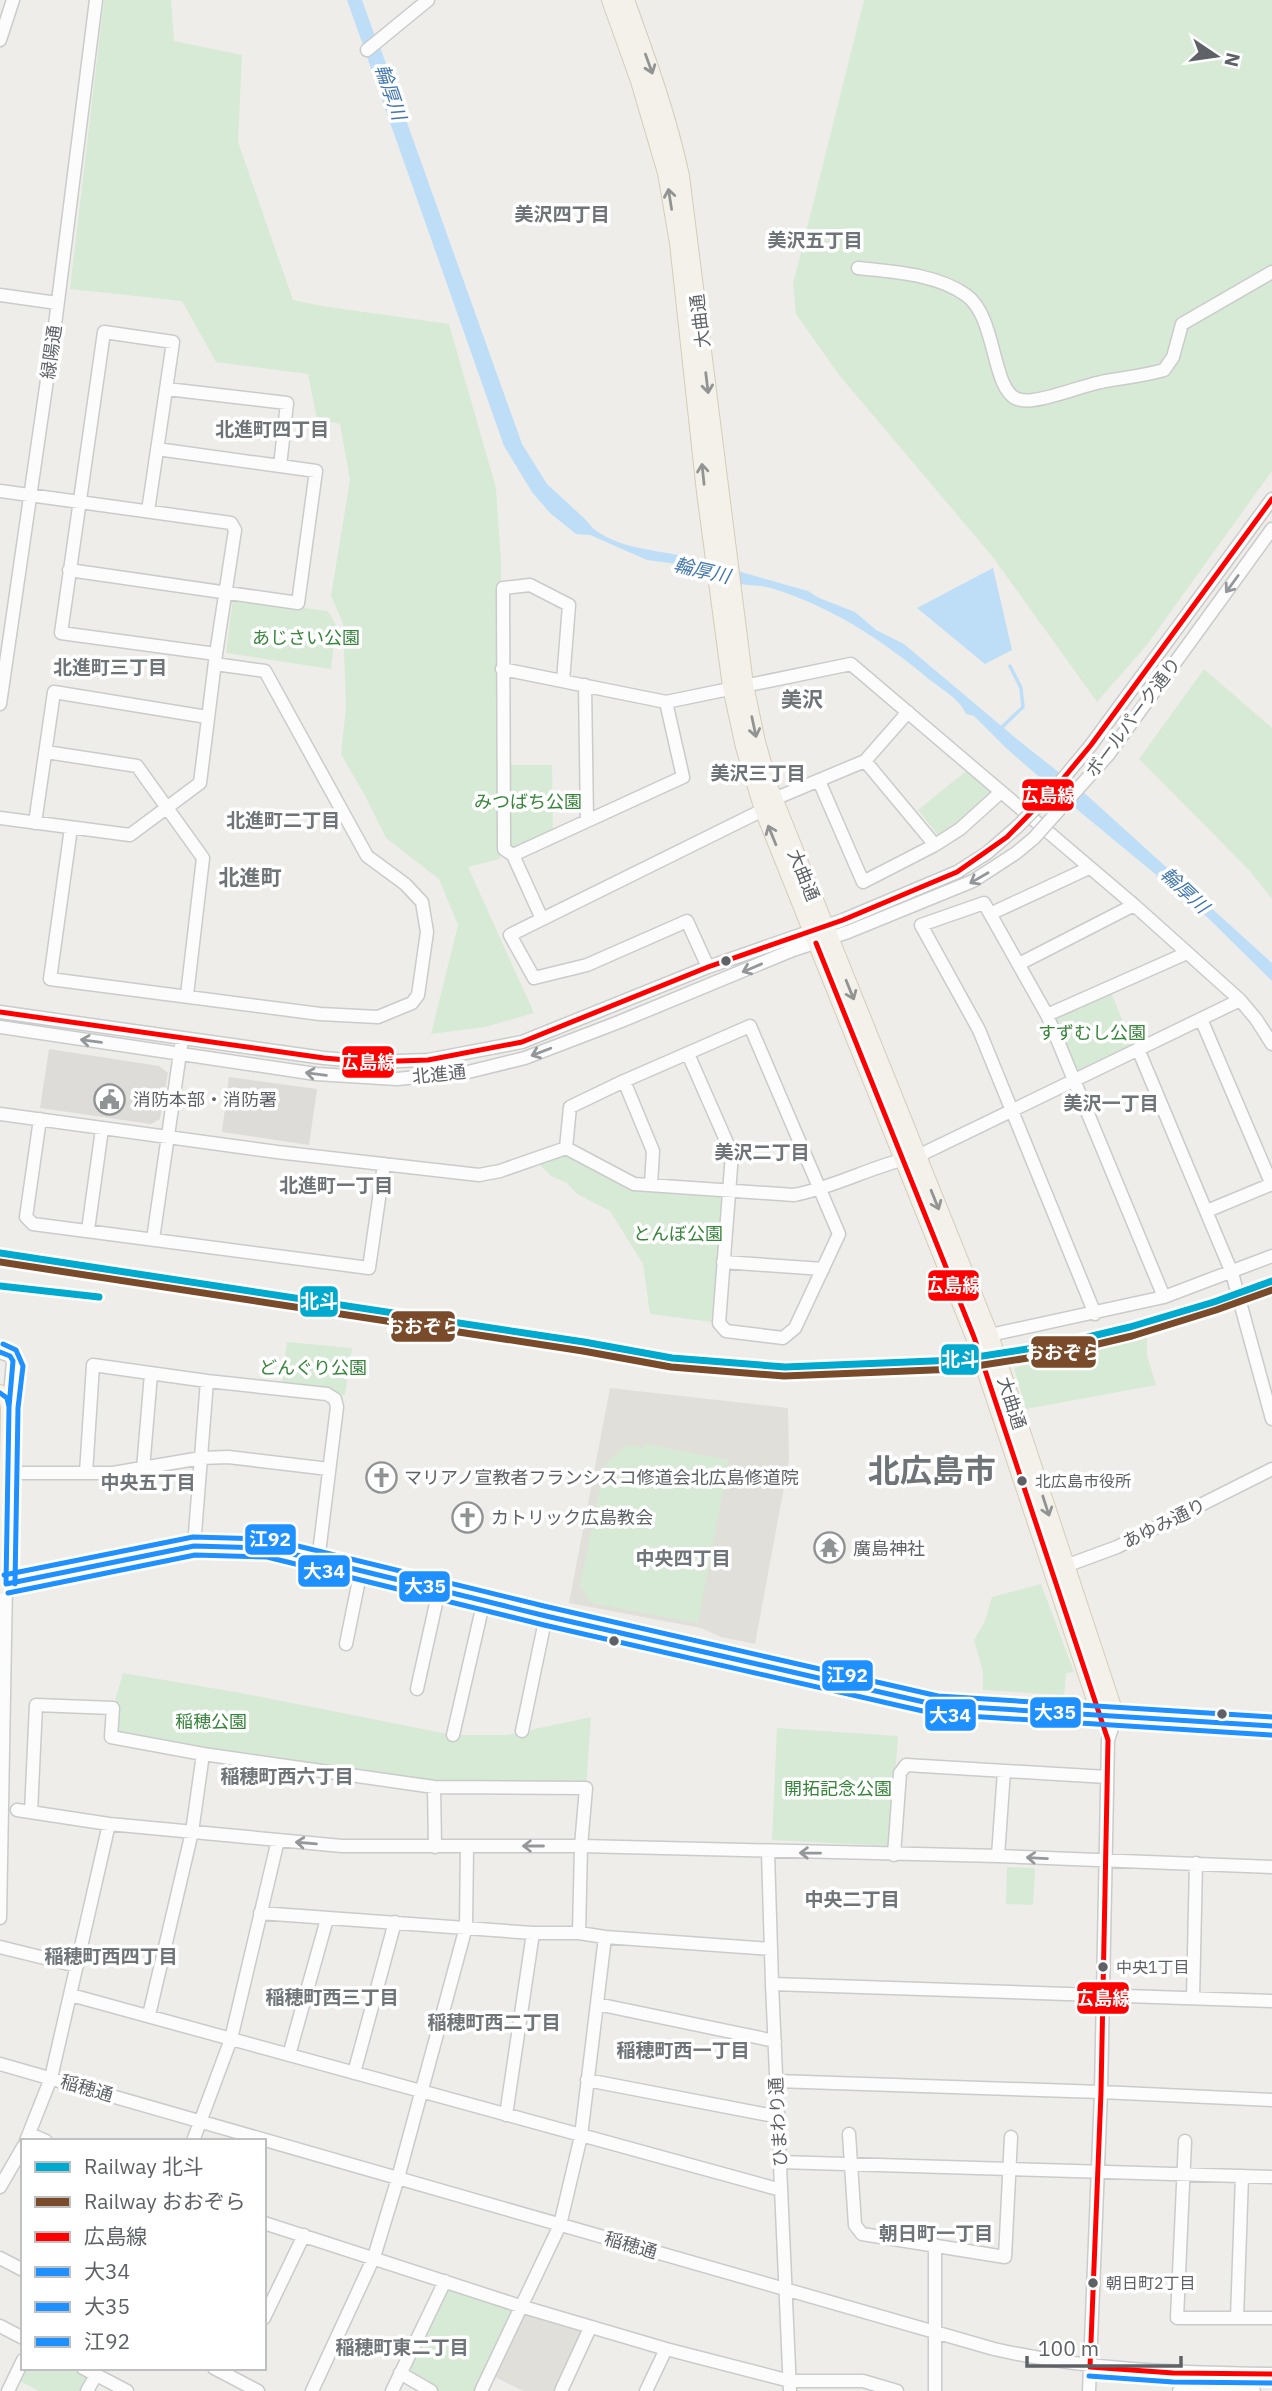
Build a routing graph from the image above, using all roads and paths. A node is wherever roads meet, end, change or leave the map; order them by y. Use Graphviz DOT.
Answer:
graph roads {
  1 [pos="13,0"];
  2 [pos="96,0"];
  3 [pos="428,0"];
  4 [pos="610,0"];
  5 [pos="626,0"];
  6 [pos="0,40"];
  7 [pos="367,50"];
  8 [pos="858,268"];
  9 [pos="1272,272"];
  10 [pos="0,295"];
  11 [pos="57,303"];
  12 [pos="167,388"];
  13 [pos="158,449"];
  14 [pos="280,466"];
  15 [pos="0,491"];
  16 [pos="29,495"];
  17 [pos="1272,499"];
  18 [pos="78,502"];
  19 [pos="148,511"];
  20 [pos="1272,529"];
  21 [pos="719,542"];
  22 [pos="69,570"];
  23 [pos="226,591"];
  24 [pos="215,659"];
  25 [pos="502,669"];
  26 [pos="563,681"];
  27 [pos="585,685"];
  28 [pos="738,686"];
  29 [pos="666,702"];
  30 [pos="0,704"];
  31 [pos="908,712"];
  32 [pos="207,717"];
  33 [pos="46,752"];
  34 [pos="865,761"];
  35 [pos="819,781"];
  36 [pos="1001,792"];
  37 [pos="768,805"];
  38 [pos="167,807"];
  39 [pos="0,818"];
  40 [pos="587,821"];
  41 [pos="35,823"];
  42 [pos="71,828"];
  43 [pos="935,845"];
  44 [pos="513,855"];
  45 [pos="1090,868"];
  46 [pos="1134,905"];
  47 [pos="990,915"];
  48 [pos="542,919"];
  49 [pos="820,935"];
  50 [pos="1186,953"];
  51 [pos="1019,964"];
  52 [pos="708,967"];
  53 [pos="187,995"];
  54 [pos="1240,1000"];
  55 [pos="0,1012"];
  56 [pos="1047,1015"];
  57 [pos="1200,1020"];
  58 [pos="0,1027"];
  59 [pos="182,1037"];
  60 [pos="1272,1044"];
  61 [pos="1138,1049"];
  62 [pos="180,1053"];
  63 [pos="688,1054"];
  64 [pos="1074,1080"];
  65 [pos="624,1081"];
  66 [pos="1013,1110"];
  67 [pos="0,1114"];
  68 [pos="40,1119"];
  69 [pos="102,1129"];
  70 [pos="169,1137"];
  71 [pos="566,1147"];
  72 [pos="910,1158"];
  73 [pos="384,1164"];
  74 [pos="1272,1184"];
  75 [pos="650,1185"];
  76 [pos="728,1189"];
  77 [pos="820,1190"];
  78 [pos="1207,1211"];
  79 [pos="88,1230"];
  80 [pos="153,1239"];
  81 [pos="1272,1256"];
  82 [pos="723,1262"];
  83 [pos="823,1269"];
  84 [pos="1232,1273"];
  85 [pos="1164,1297"];
  86 [pos="1095,1314"];
  87 [pos="990,1335"];
  88 [pos="0,1352"];
  89 [pos="151,1374"];
  90 [pos="207,1381"];
  91 [pos="5,1400"];
  92 [pos="1272,1419"];
  93 [pos="201,1458"];
  94 [pos="143,1469"];
  95 [pos="329,1469"];
  96 [pos="1272,1469"];
  97 [pos="4,1473"];
  98 [pos="86,1473"];
  99 [pos="194,1546"];
  100 [pos="318,1560"];
  101 [pos="1059,1569"];
  102 [pos="360,1570"];
  103 [pos="3,1585"];
  104 [pos="439,1590"];
  105 [pos="484,1600"];
  106 [pos="546,1616"];
  107 [pos="346,1644"];
  108 [pos="417,1689"];
  109 [pos="1108,1716"];
  110 [pos="1272,1726"];
  111 [pos="522,1731"];
  112 [pos="453,1735"];
  113 [pos="203,1754"];
  114 [pos="1004,1771"];
  115 [pos="1107,1777"];
  116 [pos="434,1787"];
  117 [pos="17,1810"];
  118 [pos="31,1812"];
  119 [pos="109,1824"];
  120 [pos="192,1832"];
  121 [pos="278,1840"];
  122 [pos="467,1846"];
  123 [pos="581,1846"];
  124 [pos="435,1847"];
  125 [pos="768,1852"];
  126 [pos="894,1855"];
  127 [pos="998,1856"];
  128 [pos="1105,1862"];
  129 [pos="1196,1863"];
  130 [pos="1272,1867"];
  131 [pos="261,1913"];
  132 [pos="0,1918"];
  133 [pos="327,1919"];
  134 [pos="395,1922"];
  135 [pos="466,1927"];
  136 [pos="533,1933"];
  137 [pos="579,1933"];
  138 [pos="605,1937"];
  139 [pos="0,1947"];
  140 [pos="771,1949"];
  141 [pos="77,1966"];
  142 [pos="772,1984"];
  143 [pos="71,1995"];
  144 [pos="1102,1996"];
  145 [pos="1194,1998"];
  146 [pos="1272,2001"];
  147 [pos="597,2004"];
  148 [pos="149,2015"];
  149 [pos="231,2039"];
  150 [pos="775,2041"];
  151 [pos="289,2055"];
  152 [pos="0,2064"];
  153 [pos="354,2073"];
  154 [pos="51,2078"];
  155 [pos="587,2080"];
  156 [pos="776,2081"];
  157 [pos="422,2091"];
  158 [pos="1101,2092"];
  159 [pos="1272,2100"];
  160 [pos="506,2115"];
  161 [pos="779,2117"];
  162 [pos="201,2121"];
  163 [pos="849,2134"];
  164 [pos="581,2136"];
  165 [pos="28,2137"];
  166 [pos="1011,2137"];
  167 [pos="194,2139"];
  168 [pos="263,2139"];
  169 [pos="266,2140"];
  170 [pos="1185,2141"];
  171 [pos="21,2151"];
  172 [pos="780,2162"];
  173 [pos="850,2163"];
  174 [pos="1009,2169"];
  175 [pos="1098,2172"];
  176 [pos="1183,2175"];
  177 [pos="1242,2176"];
  178 [pos="1272,2177"];
  179 [pos="398,2178"];
  180 [pos="0,2188"];
  181 [pos="781,2190"];
  182 [pos="266,2223"];
  183 [pos="560,2225"];
  184 [pos="304,2235"];
  185 [pos="935,2245"];
  186 [pos="374,2257"];
  187 [pos="0,2258"];
  188 [pos="21,2269"];
  189 [pos="445,2281"];
  190 [pos="784,2289"];
  191 [pos="520,2306"];
  192 [pos="266,2314"];
  193 [pos="1237,2318"];
  194 [pos="1272,2318"];
  195 [pos="0,2326"];
  196 [pos="590,2328"];
  197 [pos="934,2332"];
  198 [pos="21,2336"];
  199 [pos="666,2349"];
  200 [pos="21,2364"];
  201 [pos="1090,2367"];
  202 [pos="87,2370"];
  203 [pos="400,2373"];
  204 [pos="237,2374"];
  205 [pos="96,2375"];
  206 [pos="1272,2375"];
  207 [pos="790,2386"];
  208 [pos="863,2386"];
  209 [pos="8,2391"];
  210 [pos="87,2391"];
  211 [pos="127,2391"];
  212 [pos="258,2391"];
  213 [pos="312,2391"];
  214 [pos="392,2391"];
  215 [pos="431,2391"];
  216 [pos="481,2391"];
  217 [pos="561,2391"];
  218 [pos="646,2391"];
  219 [pos="897,2391"];
  220 [pos="935,2391"];
  221 [pos="1089,2391"];
  222 [pos="1179,2391"];
  223 [pos="1254,2391"];
  1 -- 6 [label="street"];
  2 -- 11 [label="street, 緑陽通"];
  3 -- 7 [label="street"];
  21 -- 4 [label="main road, 大曲通, one-way"];
  5 -- 21 [label="main road, 大曲通, one-way"];
  8 -- 9 [label="street"];
  10 -- 11 [label="street"];
  11 -- 16 [label="street, 緑陽通"];
  12 -- 13 [label="street"];
  12 -- 14 [label="street"];
  12 -- 18 [label="street"];
  13 -- 14 [label="street"];
  13 -- 19 [label="street"];
  14 -- 23 [label="street"];
  15 -- 16 [label="street"];
  16 -- 18 [label="street"];
  16 -- 30 [label="street, 緑陽通"];
  17 -- 49 [label="street, ボールパーク通り, bridge"];
  18 -- 19 [label="street"];
  18 -- 22 [label="street"];
  19 -- 23 [label="street"];
  20 -- 49 [label="street, ボールパーク通り, one-way, bridge"];
  21 -- 28 [label="main road, 大曲通"];
  22 -- 23 [label="street"];
  22 -- 24 [label="street"];
  23 -- 24 [label="street"];
  24 -- 32 [label="street"];
  24 -- 53 [label="street"];
  25 -- 26 [label="street"];
  25 -- 26 [label="street"];
  25 -- 44 [label="street"];
  26 -- 27 [label="street"];
  27 -- 29 [label="street"];
  27 -- 40 [label="street"];
  28 -- 29 [label="street"];
  28 -- 31 [label="street"];
  28 -- 37 [label="main road, 大曲通"];
  29 -- 40 [label="street"];
  31 -- 34 [label="street"];
  31 -- 36 [label="street"];
  32 -- 33 [label="street"];
  32 -- 38 [label="street"];
  33 -- 38 [label="street"];
  33 -- 41 [label="street"];
  34 -- 35 [label="street"];
  34 -- 43 [label="street"];
  35 -- 37 [label="street"];
  35 -- 43 [label="street"];
  36 -- 43 [label="street"];
  36 -- 45 [label="street"];
  37 -- 48 [label="street"];
  37 -- 49 [label="main road, 大曲通"];
  38 -- 42 [label="street"];
  38 -- 53 [label="street"];
  39 -- 41 [label="street"];
  40 -- 44 [label="street"];
  41 -- 42 [label="street"];
  42 -- 53 [label="street"];
  44 -- 48 [label="street"];
  45 -- 46 [label="street"];
  45 -- 47 [label="street"];
  46 -- 50 [label="street"];
  46 -- 51 [label="street"];
  47 -- 51 [label="street"];
  47 -- 66 [label="street"];
  48 -- 52 [label="street"];
  49 -- 52 [label="street, 北進通"];
  49 -- 62 [label="street, 北進通, one-way"];
  49 -- 72 [label="main road, 大曲通"];
  50 -- 54 [label="street"];
  50 -- 56 [label="street"];
  51 -- 56 [label="street"];
  52 -- 59 [label="street, 北進通"];
  54 -- 57 [label="street"];
  54 -- 60 [label="street"];
  55 -- 59 [label="street, 北進通"];
  56 -- 64 [label="street"];
  57 -- 61 [label="street"];
  57 -- 74 [label="street"];
  62 -- 58 [label="street, 北進通, one-way"];
  59 -- 62 [label="street"];
  61 -- 64 [label="street"];
  61 -- 78 [label="street"];
  62 -- 70 [label="street"];
  63 -- 65 [label="street"];
  63 -- 76 [label="street"];
  63 -- 77 [label="street"];
  64 -- 66 [label="street"];
  64 -- 85 [label="street"];
  65 -- 71 [label="street"];
  65 -- 75 [label="street"];
  66 -- 72 [label="street"];
  66 -- 86 [label="street"];
  67 -- 68 [label="street"];
  68 -- 69 [label="street"];
  68 -- 79 [label="street"];
  69 -- 70 [label="street"];
  69 -- 79 [label="street"];
  70 -- 73 [label="street"];
  70 -- 80 [label="street"];
  71 -- 73 [label="street"];
  71 -- 75 [label="street"];
  72 -- 77 [label="street"];
  72 -- 87 [label="main road, 大曲通, one-way"];
  72 -- 101 [label="main road, 大曲通"];
  73 -- 80 [label="street"];
  74 -- 78 [label="street"];
  75 -- 76 [label="street"];
  76 -- 77 [label="street"];
  76 -- 82 [label="street"];
  77 -- 83 [label="street"];
  78 -- 84 [label="street"];
  79 -- 80 [label="street"];
  81 -- 84 [label="street"];
  82 -- 83 [label="street"];
  82 -- 83 [label="street"];
  84 -- 85 [label="street"];
  84 -- 92 [label="street"];
  85 -- 86 [label="street"];
  86 -- 87 [label="street"];
  87 -- 101 [label="main road, 大曲通, one-way"];
  88 -- 91 [label="street"];
  89 -- 90 [label="street"];
  89 -- 94 [label="street"];
  89 -- 98 [label="street"];
  90 -- 93 [label="street"];
  90 -- 95 [label="street"];
  91 -- 97 [label="main road"];
  93 -- 94 [label="street"];
  93 -- 95 [label="street"];
  93 -- 99 [label="street"];
  94 -- 98 [label="street"];
  95 -- 100 [label="street"];
  96 -- 101 [label="street, あゆみ通り"];
  97 -- 98 [label="street"];
  97 -- 103 [label="main road"];
  99 -- 100 [label="main road"];
  99 -- 103 [label="main road"];
  100 -- 102 [label="main road"];
  101 -- 109 [label="main road, 大曲通"];
  102 -- 104 [label="main road"];
  102 -- 107 [label="street"];
  103 -- 132 [label="street"];
  104 -- 105 [label="main road"];
  104 -- 108 [label="street"];
  105 -- 106 [label="main road"];
  105 -- 112 [label="street"];
  106 -- 109 [label="main road"];
  106 -- 111 [label="street"];
  109 -- 110 [label="main road"];
  109 -- 115 [label="street"];
  113 -- 116 [label="street"];
  113 -- 118 [label="street"];
  113 -- 120 [label="street"];
  114 -- 115 [label="street"];
  114 -- 126 [label="street"];
  114 -- 127 [label="street"];
  115 -- 128 [label="street"];
  116 -- 123 [label="street"];
  116 -- 124 [label="street"];
  117 -- 118 [label="street"];
  118 -- 119 [label="street"];
  119 -- 120 [label="street"];
  119 -- 141 [label="street"];
  120 -- 121 [label="street"];
  120 -- 148 [label="street"];
  124 -- 121 [label="street, one-way"];
  121 -- 131 [label="street"];
  123 -- 122 [label="street, one-way"];
  122 -- 124 [label="street"];
  122 -- 135 [label="street"];
  123 -- 125 [label="street"];
  123 -- 137 [label="street"];
  126 -- 125 [label="street, one-way"];
  125 -- 140 [label="street, ひまわり通"];
  126 -- 127 [label="street"];
  128 -- 127 [label="street, one-way"];
  128 -- 129 [label="street"];
  128 -- 144 [label="street"];
  129 -- 130 [label="street"];
  129 -- 145 [label="street"];
  131 -- 133 [label="street"];
  131 -- 149 [label="street"];
  133 -- 134 [label="street"];
  133 -- 151 [label="street"];
  134 -- 135 [label="street"];
  134 -- 153 [label="street"];
  135 -- 136 [label="street"];
  135 -- 157 [label="street"];
  136 -- 137 [label="street"];
  136 -- 160 [label="street"];
  137 -- 138 [label="street"];
  138 -- 140 [label="street"];
  138 -- 147 [label="street"];
  139 -- 141 [label="street"];
  140 -- 142 [label="street, ひまわり通"];
  141 -- 143 [label="street"];
  142 -- 144 [label="street"];
  142 -- 150 [label="street, ひまわり通"];
  143 -- 148 [label="street"];
  143 -- 154 [label="street"];
  144 -- 145 [label="street"];
  144 -- 158 [label="street"];
  145 -- 146 [label="street"];
  147 -- 150 [label="street"];
  147 -- 155 [label="street"];
  148 -- 149 [label="street"];
  149 -- 151 [label="street"];
  149 -- 162 [label="street"];
  150 -- 156 [label="street, ひまわり通"];
  151 -- 153 [label="street"];
  152 -- 154 [label="street, 稲穂通"];
  153 -- 157 [label="street"];
  154 -- 162 [label="street, 稲穂通"];
  154 -- 165 [label="street"];
  155 -- 161 [label="street"];
  155 -- 164 [label="street"];
  156 -- 158 [label="street"];
  156 -- 161 [label="street, ひまわり通"];
  157 -- 160 [label="street"];
  157 -- 179 [label="street"];
  158 -- 159 [label="street"];
  158 -- 175 [label="street"];
  160 -- 164 [label="street"];
  161 -- 172 [label="street, ひまわり通"];
  162 -- 167 [label="street"];
  162 -- 168 [label="street, 稲穂通"];
  163 -- 173 [label="street"];
  164 -- 181 [label="street"];
  164 -- 183 [label="street"];
  166 -- 174 [label="street"];
  169 -- 179 [label="street, 稲穂通"];
  170 -- 176 [label="street"];
  171 -- 180 [label="street"];
  172 -- 173 [label="street"];
  172 -- 181 [label="street, ひまわり通"];
  173 -- 174 [label="street"];
  173 -- 185 [label="street"];
  174 -- 175 [label="street"];
  174 -- 185 [label="street"];
  175 -- 176 [label="street"];
  175 -- 201 [label="street"];
  176 -- 177 [label="street"];
  176 -- 193 [label="street"];
  177 -- 178 [label="street"];
  177 -- 193 [label="street"];
  179 -- 183 [label="street, 稲穂通"];
  179 -- 186 [label="street"];
  181 -- 190 [label="street, ひまわり通"];
  182 -- 184 [label="street"];
  183 -- 190 [label="street, 稲穂通"];
  183 -- 191 [label="street"];
  184 -- 186 [label="street"];
  184 -- 192 [label="street"];
  185 -- 197 [label="street"];
  186 -- 189 [label="street"];
  186 -- 213 [label="street"];
  187 -- 188 [label="street"];
  189 -- 191 [label="street"];
  189 -- 203 [label="street"];
  190 -- 197 [label="street, 稲穂通"];
  190 -- 207 [label="street, ひまわり通"];
  191 -- 196 [label="street"];
  191 -- 216 [label="street"];
  193 -- 194 [label="street"];
  195 -- 198 [label="street"];
  196 -- 199 [label="street"];
  196 -- 217 [label="street"];
  197 -- 201 [label="street, 稲穂通"];
  197 -- 220 [label="street"];
  199 -- 207 [label="street"];
  199 -- 218 [label="street"];
  200 -- 209 [label="street"];
  201 -- 206 [label="street, 稲穂通"];
  201 -- 221 [label="street"];
  202 -- 205 [label="street"];
  203 -- 214 [label="street"];
  203 -- 215 [label="street"];
  204 -- 212 [label="street"];
  205 -- 210 [label="street"];
  205 -- 211 [label="street"];
  207 -- 208 [label="street"];
  208 -- 219 [label="street"];
  222 -- 223 [label="street"];
}
